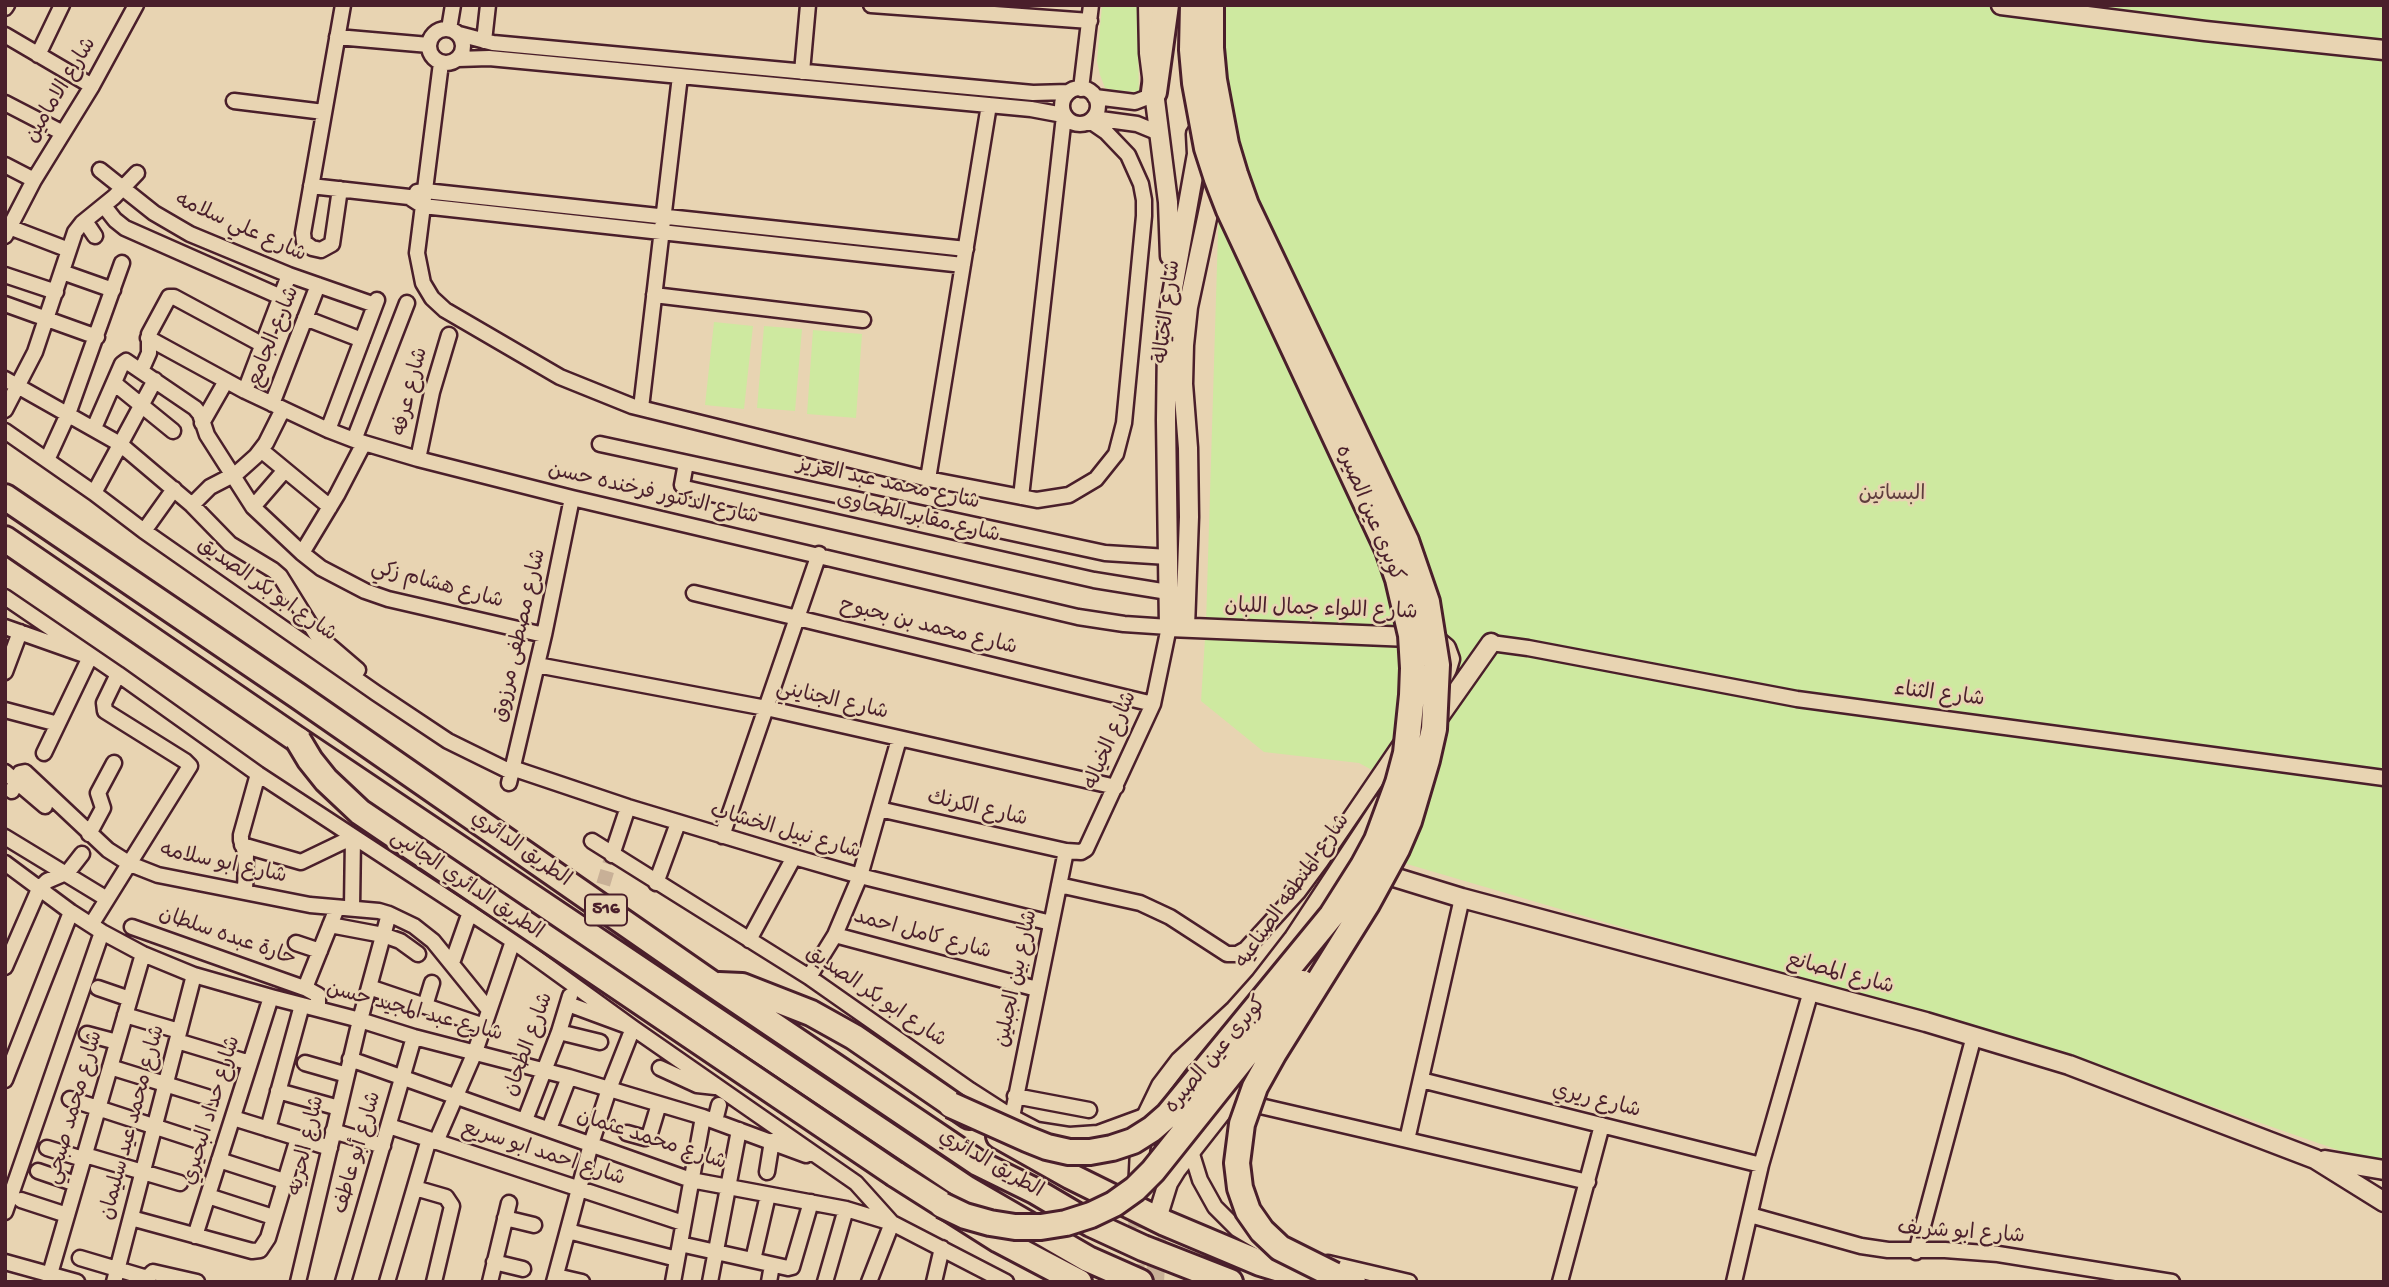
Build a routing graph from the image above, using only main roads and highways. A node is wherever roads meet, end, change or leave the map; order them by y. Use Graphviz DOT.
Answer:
graph roads {
  1 [pos="1208,5"];
  2 [pos="1172,6"];
  3 [pos="1154,92"];
  4 [pos="5,496"];
  5 [pos="5,539"];
  6 [pos="298,740"];
  7 [pos="1367,905"];
  8 [pos="714,985"];
  9 [pos="951,1105"];
  10 [pos="942,1205"];
  11 [pos="1337,1279"];
  12 [pos="1079,1282"];
  13 [pos="1140,1282"];
  14 [pos="1230,1282"];
  1 -- 7 [label="highway, كوبرى عين الصيره, bridge"];
  2 -- 3 [label="highway"];
  2 -- 9 [label="highway, كوبرى عين الصيره, bridge"];
  4 -- 8 [label="highway, الطريق الدائري / 516"];
  5 -- 6 [label="highway, الطريق الدائري / 516"];
  6 -- 10 [label="highway, bridge"];
  6 -- 13 [label="highway, الطريق الدائري / 516"];
  7 -- 10 [label="highway, bridge"];
  7 -- 11 [label="highway, كوبرى عين الصيره, bridge"];
  8 -- 9 [label="highway"];
  8 -- 14 [label="highway, الطريق الدائري / 516"];
  9 -- 11 [label="highway"];
  10 -- 12 [label="highway, bridge"];
}
